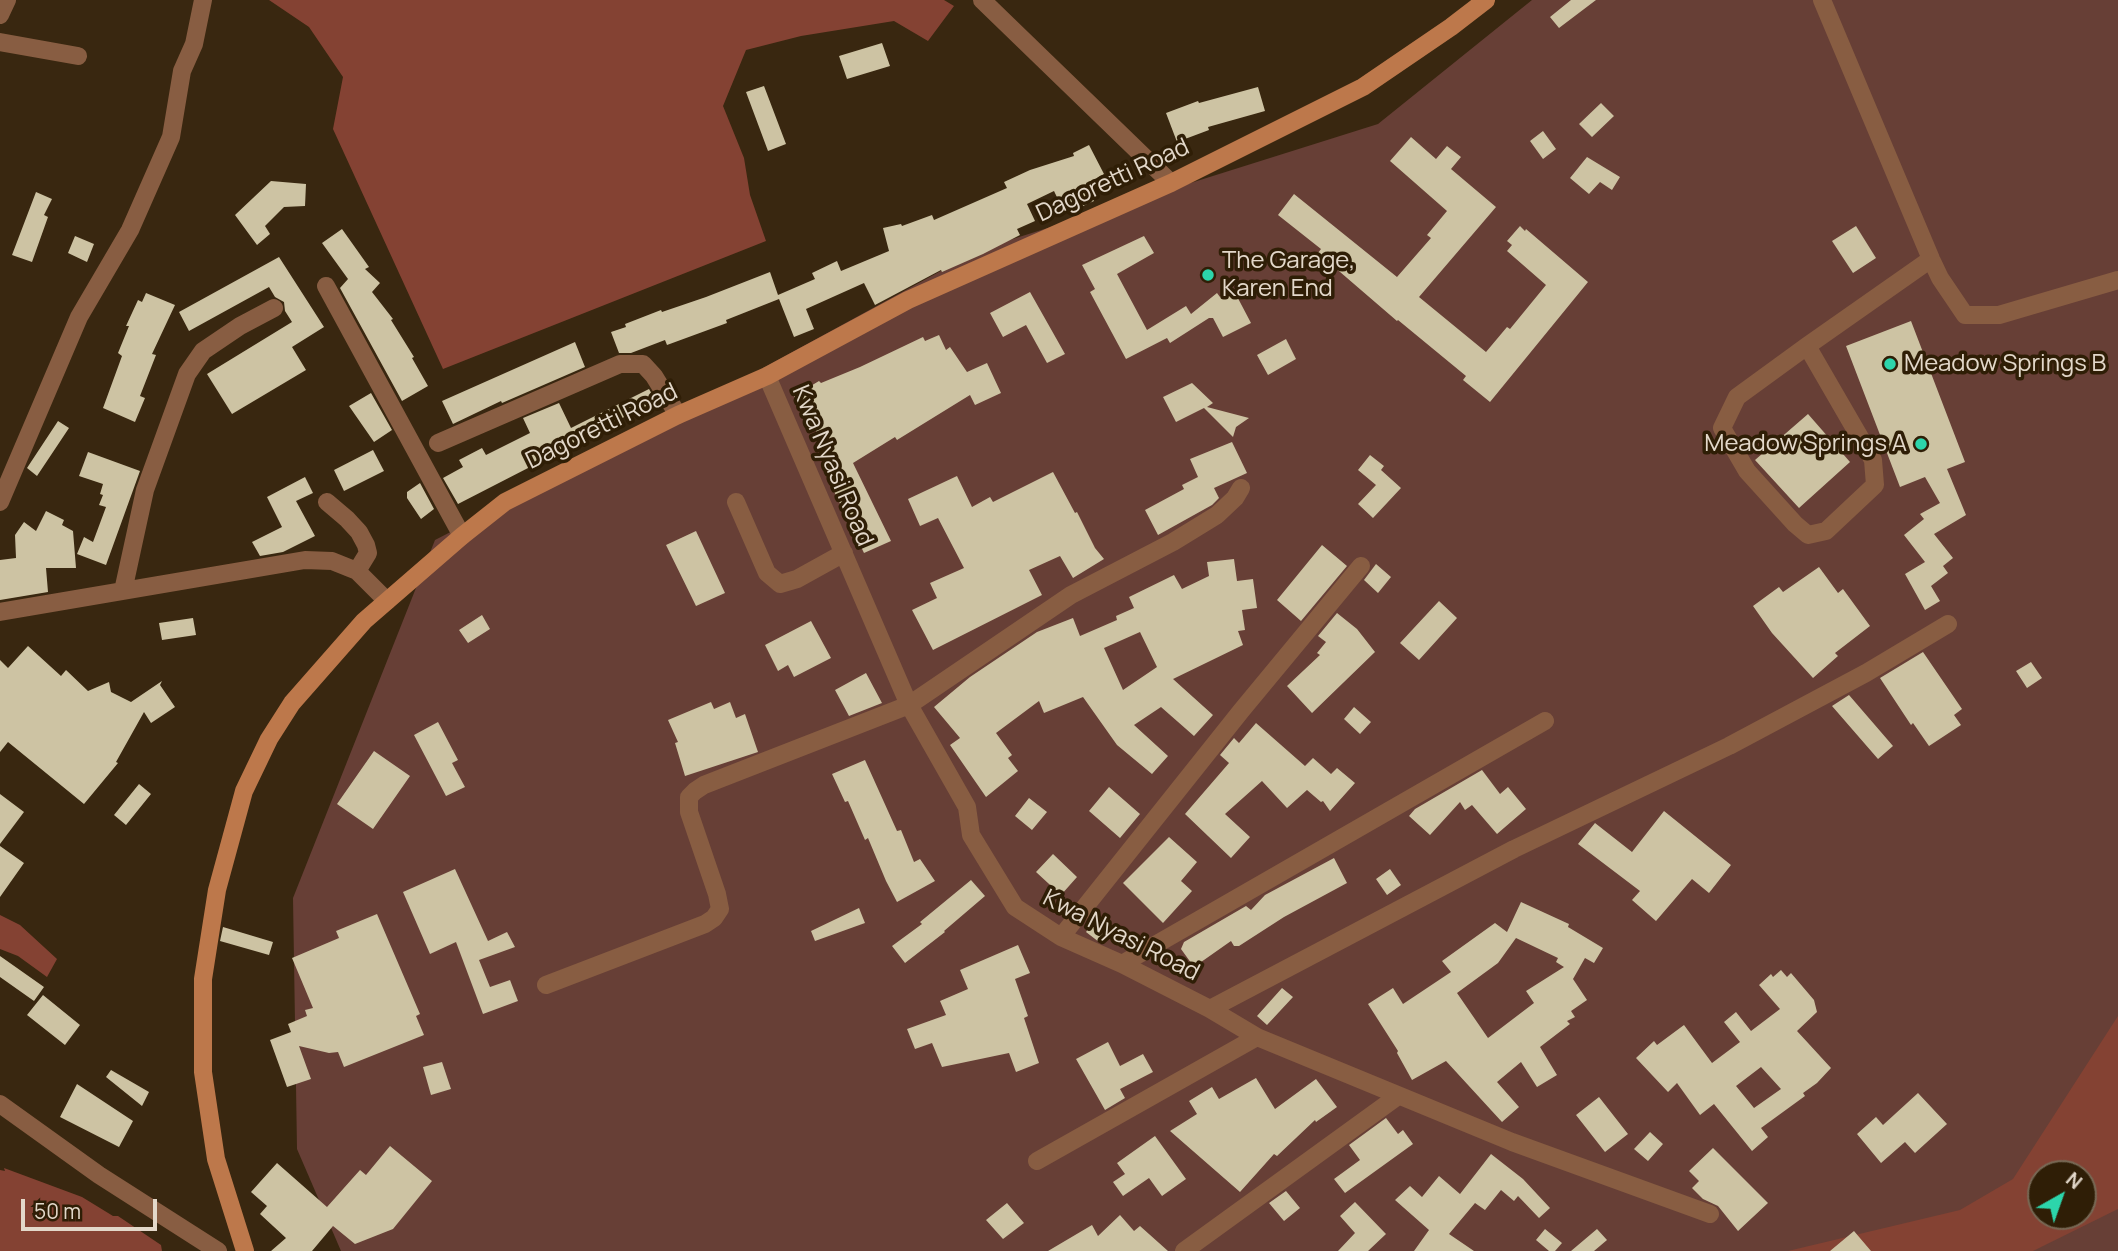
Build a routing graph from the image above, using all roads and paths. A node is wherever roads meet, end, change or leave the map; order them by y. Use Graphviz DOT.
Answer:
graph roads {
  1 [pos="7,0"];
  2 [pos="203,0"];
  3 [pos="982,0"];
  4 [pos="1486,0"];
  5 [pos="1822,0"];
  6 [pos="0,15"];
  7 [pos="0,42"];
  8 [pos="78,56"];
  9 [pos="1171,183"];
  10 [pos="1931,259"];
  11 [pos="2118,280"];
  12 [pos="326,286"];
  13 [pos="274,308"];
  14 [pos="1807,346"];
  15 [pos="767,376"];
  16 [pos="678,415"];
  17 [pos="438,443"];
  18 [pos="1241,488"];
  19 [pos="0,502"];
  20 [pos="327,502"];
  21 [pos="736,502"];
  22 [pos="462,536"];
  23 [pos="844,553"];
  24 [pos="1361,566"];
  25 [pos="357,571"];
  26 [pos="123,591"];
  27 [pos="387,600"];
  28 [pos="0,612"];
  29 [pos="1948,624"];
  30 [pos="909,705"];
  31 [pos="1545,721"];
  32 [pos="1060,937"];
  33 [pos="1122,964"];
  34 [pos="546,985"];
  35 [pos="1210,1009"];
  36 [pos="1257,1037"];
  37 [pos="1398,1096"];
  38 [pos="0,1104"];
  39 [pos="1037,1161"];
  40 [pos="1710,1214"];
  41 [pos="218,1251"];
  42 [pos="245,1251"];
  43 [pos="1184,1251"];
  1 -- 6 [label="street"];
  2 -- 19 [label="street"];
  3 -- 9 [label="street"];
  4 -- 9 [label="main road, Dagoretti Road"];
  5 -- 10 [label="street"];
  7 -- 8 [label="street"];
  9 -- 15 [label="main road, Dagoretti Road"];
  10 -- 11 [label="street"];
  10 -- 14 [label="street"];
  12 -- 22 [label="street"];
  13 -- 26 [label="street"];
  14 -- 14 [label="street"];
  15 -- 16 [label="main road, Dagoretti Road"];
  15 -- 23 [label="street, Kwa Nyasi Road"];
  16 -- 17 [label="street"];
  16 -- 22 [label="main road, Dagoretti Road"];
  18 -- 30 [label="street"];
  20 -- 25 [label="street"];
  21 -- 23 [label="street"];
  22 -- 27 [label="main road, Dagoretti Road"];
  23 -- 30 [label="street, Kwa Nyasi Road"];
  24 -- 32 [label="street"];
  25 -- 26 [label="street"];
  25 -- 27 [label="street"];
  26 -- 28 [label="street"];
  27 -- 42 [label="main road, Dagoretti Road"];
  29 -- 35 [label="street"];
  30 -- 32 [label="street, Kwa Nyasi Road"];
  30 -- 34 [label="street"];
  31 -- 33 [label="street"];
  32 -- 33 [label="street, Kwa Nyasi Road"];
  33 -- 35 [label="street, Kwa Nyasi Road"];
  35 -- 36 [label="street, Kwa Nyasi Road"];
  36 -- 37 [label="street, Kwa Nyasi Road"];
  36 -- 39 [label="street"];
  37 -- 40 [label="street, Kwa Nyasi Road"];
  37 -- 43 [label="street"];
  38 -- 41 [label="street"];
}
